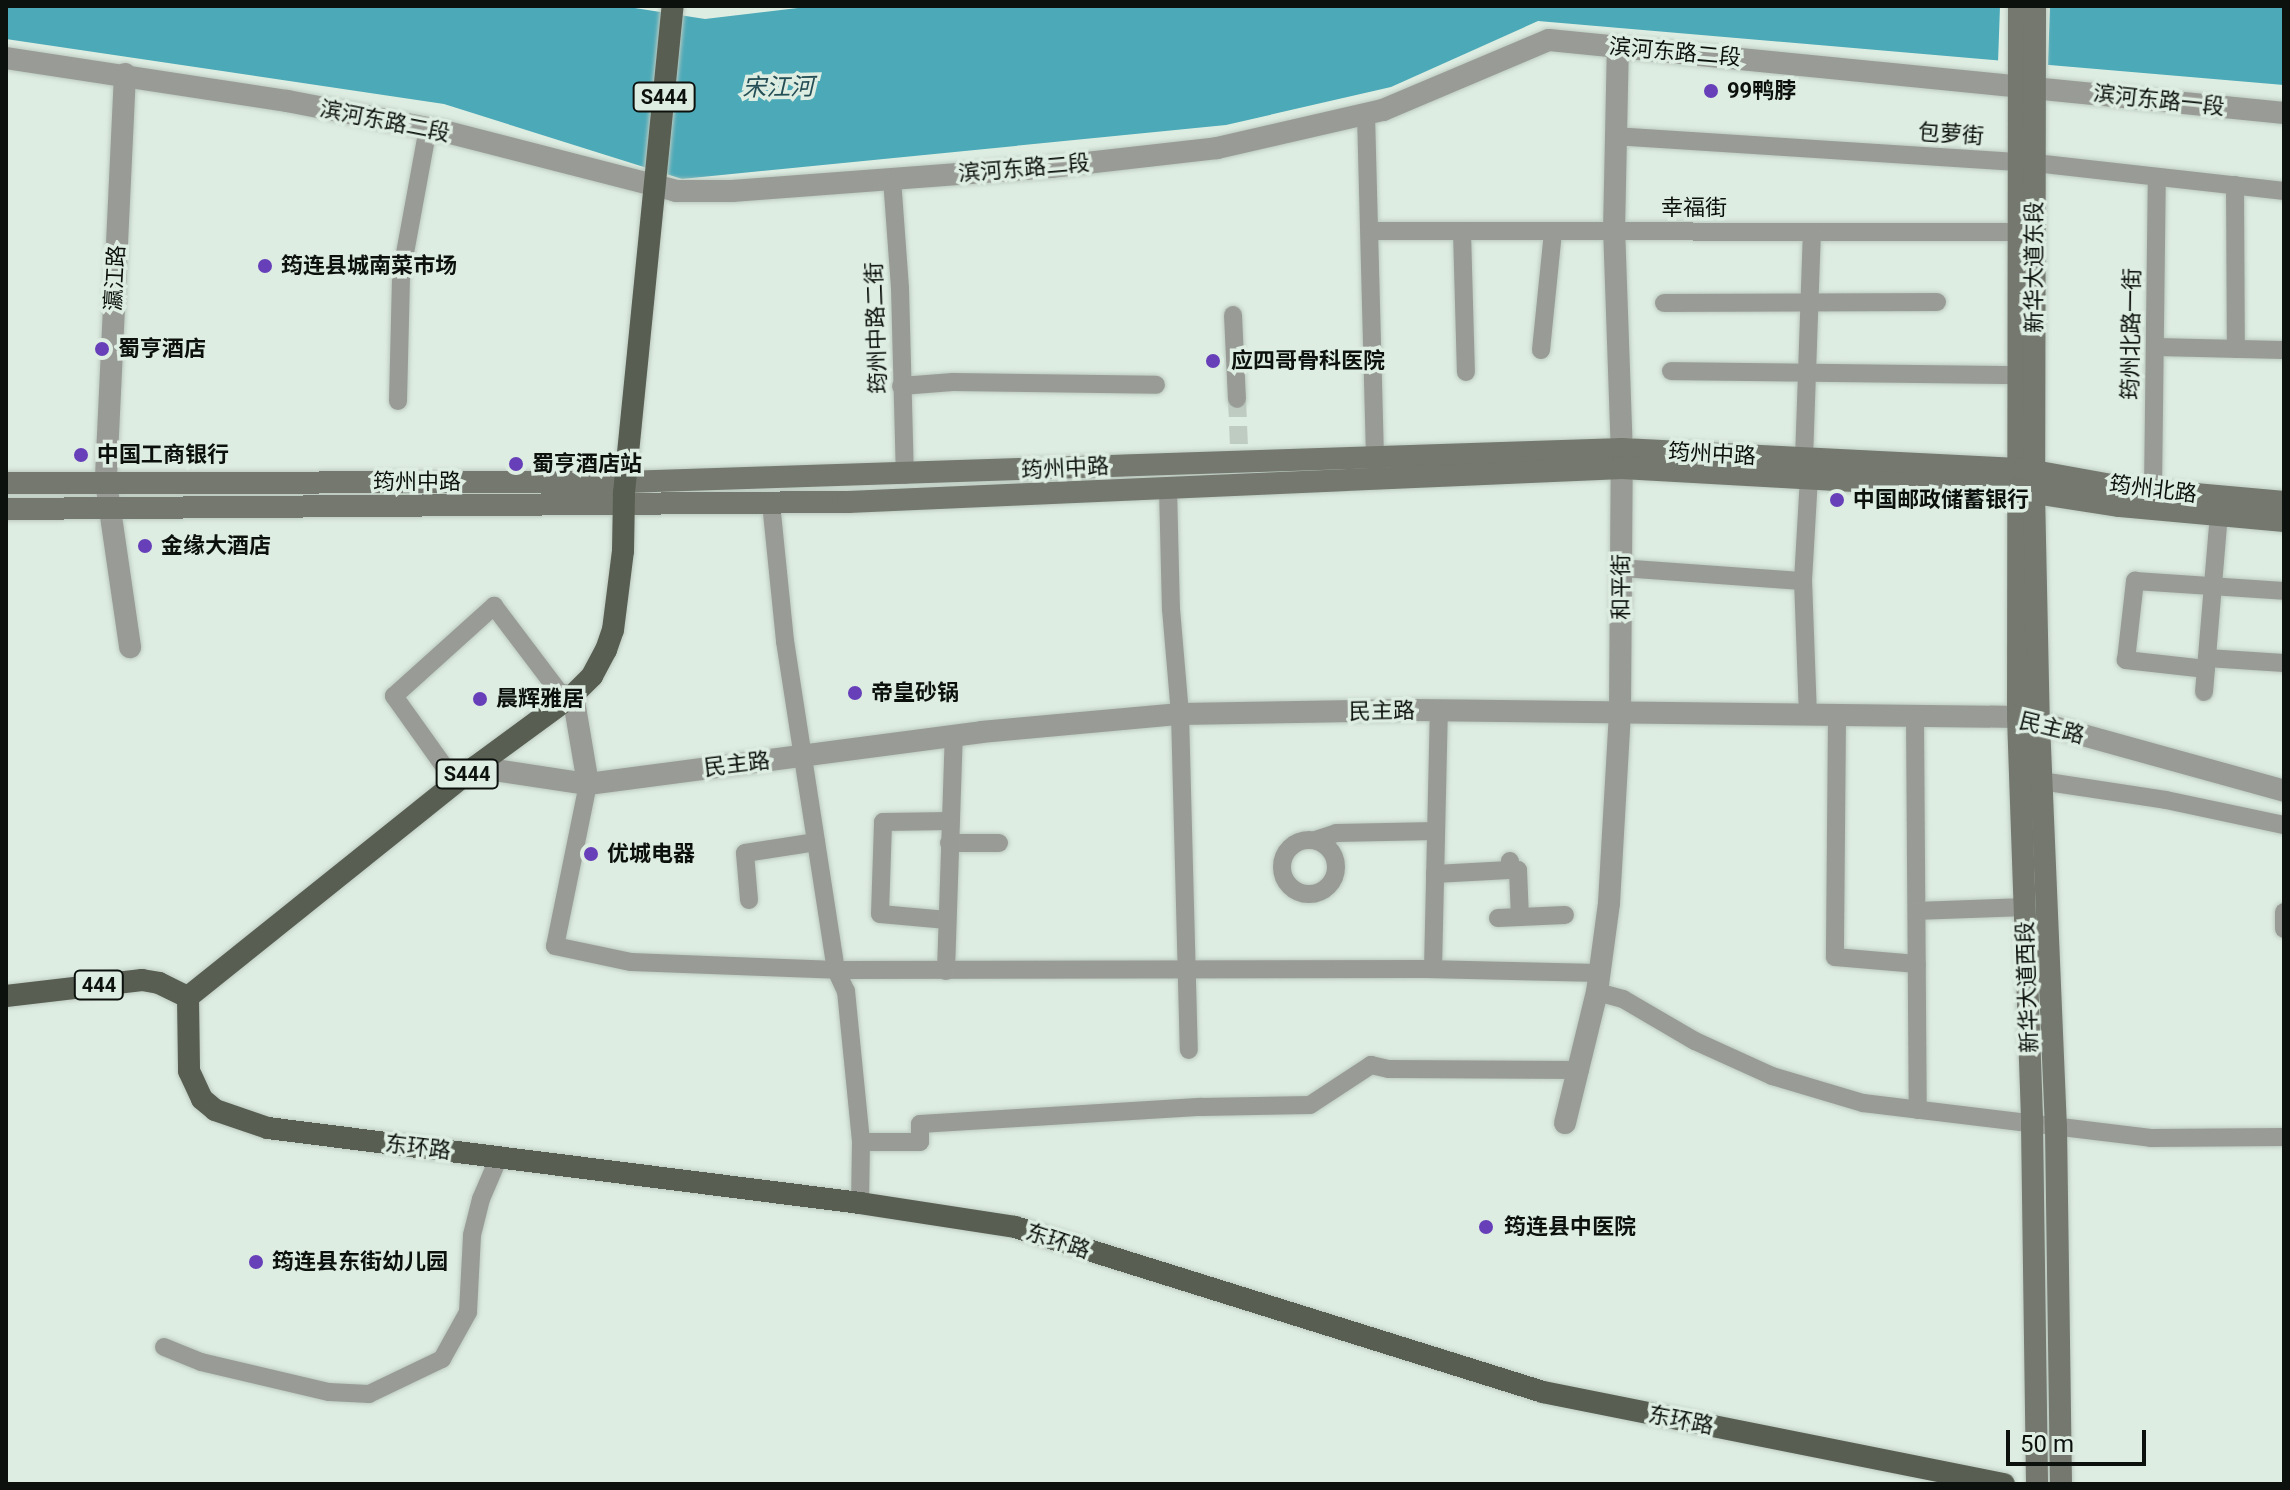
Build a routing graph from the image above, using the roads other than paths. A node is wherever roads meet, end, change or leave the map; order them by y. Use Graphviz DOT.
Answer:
graph roads {
  1 [pos="673,6"];
  2 [pos="2019,6"];
  3 [pos="2035,6"];
  4 [pos="1618,46"];
  5 [pos="6,58"];
  6 [pos="125,74"];
  7 [pos="2026,74"];
  8 [pos="2284,113"];
  9 [pos="1366,114"];
  10 [pos="428,128"];
  11 [pos="1615,136"];
  12 [pos="2026,163"];
  13 [pos="2157,177"];
  14 [pos="892,179"];
  15 [pos="2235,185"];
  16 [pos="655,188"];
  17 [pos="2284,191"];
  18 [pos="1371,231"];
  19 [pos="1462,232"];
  20 [pos="1553,232"];
  21 [pos="1614,232"];
  22 [pos="1812,232"];
  23 [pos="2016,232"];
  24 [pos="1937,302"];
  25 [pos="1664,303"];
  26 [pos="1811,305"];
  27 [pos="1233,315"];
  28 [pos="2155,347"];
  29 [pos="2236,349"];
  30 [pos="1541,350"];
  31 [pos="2284,350"];
  32 [pos="1671,371"];
  33 [pos="1810,371"];
  34 [pos="1466,372"];
  35 [pos="2016,375"];
  36 [pos="1156,385"];
  37 [pos="901,386"];
  38 [pos="1237,399"];
  39 [pos="398,401"];
  40 [pos="1375,456"];
  41 [pos="1622,458"];
  42 [pos="1806,468"];
  43 [pos="905,475"];
  44 [pos="2024,480"];
  45 [pos="106,482"];
  46 [pos="6,483"];
  47 [pos="1168,488"];
  48 [pos="2153,490"];
  49 [pos="625,494"];
  50 [pos="2284,502"];
  51 [pos="771,503"];
  52 [pos="6,509"];
  53 [pos="110,510"];
  54 [pos="2219,515"];
  55 [pos="2284,521"];
  56 [pos="1621,568"];
  57 [pos="1803,581"];
  58 [pos="2214,586"];
  59 [pos="2284,591"];
  60 [pos="130,647"];
  61 [pos="2284,663"];
  62 [pos="2206,664"];
  63 [pos="2204,692"];
  64 [pos="573,695"];
  65 [pos="1439,711"];
  66 [pos="1620,713"];
  67 [pos="1180,714"];
  68 [pos="1808,716"];
  69 [pos="1837,717"];
  70 [pos="1915,718"];
  71 [pos="2028,720"];
  72 [pos="954,735"];
  73 [pos="803,755"];
  74 [pos="475,767"];
  75 [pos="2041,781"];
  76 [pos="456,783"];
  77 [pos="588,784"];
  78 [pos="2284,791"];
  79 [pos="950,821"];
  80 [pos="2284,825"];
  81 [pos="1436,831"];
  82 [pos="1315,840"];
  83 [pos="816,842"];
  84 [pos="949,843"];
  85 [pos="999,843"];
  86 [pos="1435,874"];
  87 [pos="749,900"];
  88 [pos="2024,907"];
  89 [pos="1917,911"];
  90 [pos="2284,912"];
  91 [pos="1565,915"];
  92 [pos="1520,917"];
  93 [pos="1498,918"];
  94 [pos="947,920"];
  95 [pos="2284,929"];
  96 [pos="1917,964"];
  97 [pos="1433,969"];
  98 [pos="836,970"];
  99 [pos="1187,970"];
  100 [pos="946,971"];
  101 [pos="1598,983"];
  102 [pos="6,996"];
  103 [pos="188,997"];
  104 [pos="1189,1050"];
  105 [pos="1580,1070"];
  106 [pos="1918,1110"];
  107 [pos="1565,1123"];
  108 [pos="2032,1124"];
  109 [pos="2056,1127"];
  110 [pos="2284,1137"];
  111 [pos="861,1142"];
  112 [pos="499,1157"];
  113 [pos="860,1203"];
  114 [pos="164,1347"];
  115 [pos="2004,1484"];
  116 [pos="2037,1484"];
  117 [pos="2061,1484"];
  1 -- 16 [label="main road, S444"];
  2 -- 7 [label="main road"];
  3 -- 7 [label="main road"];
  4 -- 7 [label="street, 滨河东路二段"];
  4 -- 9 [label="street, 滨河东路二段"];
  4 -- 11 [label="street, 和平街"];
  5 -- 6 [label="street, 滨河东路二段"];
  6 -- 10 [label="street, 滨河东路二段"];
  6 -- 45 [label="street, 瀛江路"];
  7 -- 8 [label="street, 滨河东路一段"];
  7 -- 12 [label="main road, 新华大道东段"];
  9 -- 14 [label="street, 滨河东路二段"];
  9 -- 18 [label="street"];
  10 -- 16 [label="street, 滨河东路二段"];
  10 -- 39 [label="street"];
  11 -- 12 [label="street, 包萝街"];
  11 -- 21 [label="street, 和平街"];
  12 -- 13 [label="street, 包萝街"];
  12 -- 23 [label="main road, 新华大道东段"];
  12 -- 44 [label="main road, 新华大道东段"];
  13 -- 15 [label="street, 包萝街"];
  13 -- 28 [label="street, 筠州北路一街"];
  14 -- 16 [label="street, 滨河东路二段"];
  14 -- 37 [label="street, 筠州中路二街"];
  15 -- 17 [label="street, 包萝街"];
  15 -- 29 [label="street"];
  16 -- 49 [label="main road, S444"];
  18 -- 19 [label="street, 幸福街"];
  18 -- 40 [label="street"];
  19 -- 20 [label="street, 幸福街"];
  19 -- 34 [label="street"];
  20 -- 21 [label="street, 幸福街"];
  20 -- 30 [label="street"];
  21 -- 22 [label="street, 幸福街"];
  21 -- 41 [label="street, 和平街"];
  22 -- 23 [label="street, 幸福街"];
  22 -- 26 [label="street"];
  23 -- 35 [label="main road, 新华大道东段"];
  24 -- 26 [label="street"];
  25 -- 26 [label="street"];
  26 -- 33 [label="street"];
  27 -- 38 [label="street"];
  28 -- 29 [label="street"];
  28 -- 48 [label="street, 筠州北路一街"];
  29 -- 31 [label="street"];
  32 -- 33 [label="street"];
  33 -- 35 [label="street"];
  33 -- 42 [label="street"];
  35 -- 44 [label="main road, 新华大道东段"];
  36 -- 37 [label="street"];
  37 -- 43 [label="street, 筠州中路二街"];
  40 -- 41 [label="main road, 筠州中路"];
  40 -- 43 [label="main road, 筠州中路"];
  41 -- 42 [label="main road, 筠州中路"];
  41 -- 47 [label="main road, 筠州中路"];
  41 -- 56 [label="street, 和平街"];
  42 -- 44 [label="main road, 筠州中路"];
  42 -- 57 [label="street"];
  43 -- 49 [label="main road, 筠州中路"];
  44 -- 48 [label="main road, 筠州北路"];
  44 -- 54 [label="main road, 筠州北路"];
  44 -- 71 [label="main road, 新华大道西段"];
  45 -- 46 [label="main road, 筠州中路"];
  45 -- 49 [label="main road, 筠州中路"];
  45 -- 53 [label="street, 瀛江路"];
  47 -- 51 [label="main road, 筠州中路"];
  47 -- 67 [label="street"];
  48 -- 50 [label="main road, 筠州北路"];
  49 -- 51 [label="main road, 筠州中路"];
  49 -- 53 [label="main road, 筠州中路"];
  49 -- 64 [label="main road, S444"];
  51 -- 73 [label="street"];
  52 -- 53 [label="main road, 筠州中路"];
  53 -- 60 [label="street, 瀛江路"];
  54 -- 55 [label="main road, 筠州北路"];
  54 -- 58 [label="street"];
  56 -- 57 [label="street"];
  56 -- 66 [label="street, 和平街"];
  57 -- 68 [label="street"];
  58 -- 59 [label="street"];
  58 -- 62 [label="street"];
  58 -- 62 [label="street"];
  61 -- 62 [label="street"];
  62 -- 63 [label="street"];
  64 -- 74 [label="main road, S444"];
  64 -- 76 [label="street"];
  64 -- 77 [label="street"];
  65 -- 66 [label="street, 民主路"];
  65 -- 67 [label="street, 民主路"];
  65 -- 81 [label="street"];
  66 -- 68 [label="street, 民主路"];
  66 -- 101 [label="street, 和平街"];
  67 -- 72 [label="street, 民主路"];
  67 -- 99 [label="street"];
  68 -- 69 [label="street, 民主路"];
  69 -- 70 [label="street, 民主路"];
  69 -- 96 [label="street"];
  70 -- 71 [label="street, 民主路"];
  70 -- 89 [label="street"];
  71 -- 75 [label="main road, 新华大道西段"];
  71 -- 78 [label="street, 民主路"];
  71 -- 88 [label="main road, 新华大道西段"];
  72 -- 73 [label="street, 民主路"];
  72 -- 79 [label="street"];
  73 -- 77 [label="street, 民主路"];
  73 -- 83 [label="street"];
  74 -- 76 [label="main road, S444"];
  74 -- 77 [label="street, 民主路"];
  75 -- 80 [label="street"];
  75 -- 109 [label="main road, 新华大道西段"];
  76 -- 103 [label="main road, S444"];
  77 -- 98 [label="street"];
  79 -- 84 [label="street"];
  79 -- 94 [label="street"];
  81 -- 82 [label="street"];
  81 -- 86 [label="street"];
  83 -- 87 [label="street"];
  83 -- 98 [label="street"];
  84 -- 85 [label="street"];
  84 -- 94 [label="street"];
  86 -- 92 [label="street"];
  86 -- 97 [label="street"];
  88 -- 89 [label="street"];
  88 -- 108 [label="main road, 新华大道西段"];
  89 -- 96 [label="street"];
  90 -- 95 [label="street"];
  91 -- 92 [label="street"];
  92 -- 93 [label="street"];
  94 -- 100 [label="street"];
  96 -- 106 [label="street"];
  97 -- 99 [label="street"];
  97 -- 101 [label="street"];
  98 -- 100 [label="street"];
  98 -- 111 [label="street"];
  99 -- 100 [label="street"];
  99 -- 104 [label="street"];
  101 -- 105 [label="street, 和平街"];
  101 -- 106 [label="street"];
  102 -- 103 [label="main road, 444"];
  103 -- 112 [label="main road, 东环路"];
  105 -- 107 [label="street, 和平街"];
  105 -- 111 [label="street"];
  106 -- 108 [label="street"];
  108 -- 109 [label="street"];
  108 -- 116 [label="main road, 新华大道西段"];
  109 -- 110 [label="street"];
  109 -- 117 [label="main road, 新华大道西段"];
  111 -- 113 [label="street"];
  112 -- 113 [label="main road, 东环路"];
  112 -- 114 [label="street"];
  113 -- 115 [label="main road, 东环路"];
}
